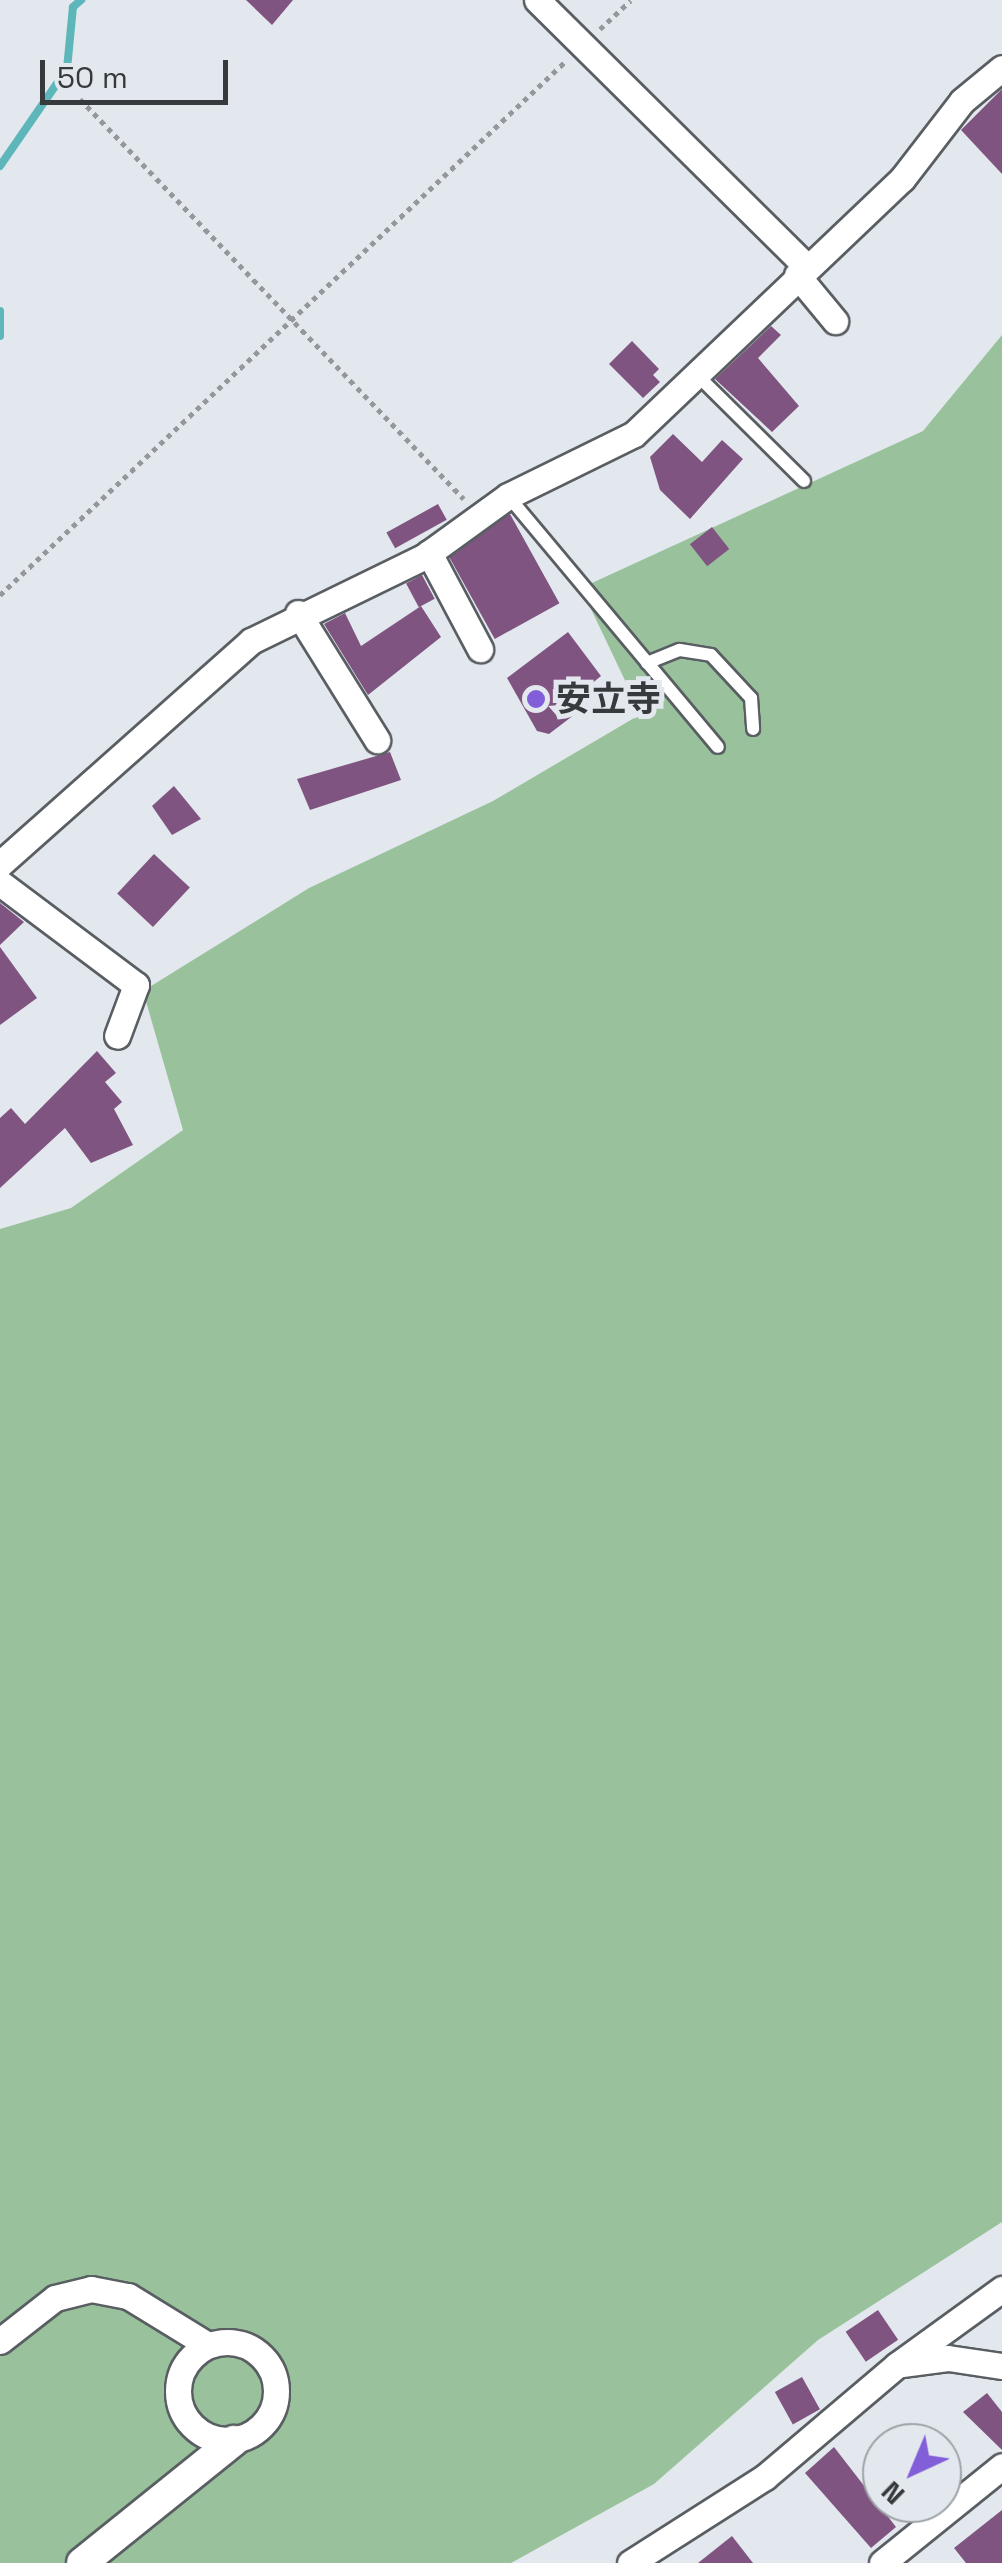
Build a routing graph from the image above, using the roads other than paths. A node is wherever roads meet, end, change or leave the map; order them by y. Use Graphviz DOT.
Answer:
graph roads {
  1 [pos="537,0"];
  2 [pos="1002,68"];
  3 [pos="801,271"];
  4 [pos="834,322"];
  5 [pos="696,374"];
  6 [pos="804,481"];
  7 [pos="508,496"];
  8 [pos="428,554"];
  9 [pos="298,613"];
  10 [pos="480,649"];
  11 [pos="647,663"];
  12 [pos="753,729"];
  13 [pos="376,740"];
  14 [pos="718,748"];
  15 [pos="0,864"];
  16 [pos="0,883"];
  17 [pos="117,1036"];
  18 [pos="1002,2290"];
  19 [pos="0,2342"];
  20 [pos="206,2344"];
  21 [pos="897,2364"];
  22 [pos="1002,2366"];
  23 [pos="234,2441"];
  24 [pos="1002,2466"];
  25 [pos="669,2553"];
  26 [pos="82,2563"];
  27 [pos="630,2563"];
  28 [pos="882,2563"];
  1 -- 3 [label="street"];
  2 -- 3 [label="street"];
  3 -- 4 [label="street"];
  3 -- 5 [label="street"];
  5 -- 6 [label="lane"];
  5 -- 7 [label="street"];
  7 -- 8 [label="street"];
  7 -- 11 [label="lane"];
  8 -- 9 [label="street"];
  8 -- 10 [label="street"];
  9 -- 13 [label="street"];
  9 -- 15 [label="street"];
  11 -- 12 [label="lane"];
  11 -- 14 [label="lane"];
  16 -- 17 [label="street"];
  18 -- 21 [label="street"];
  19 -- 20 [label="street"];
  20 -- 23 [label="street"];
  20 -- 23 [label="street"];
  21 -- 22 [label="street"];
  21 -- 25 [label="street"];
  23 -- 26 [label="street"];
  24 -- 28 [label="street"];
  25 -- 27 [label="street"];
}
